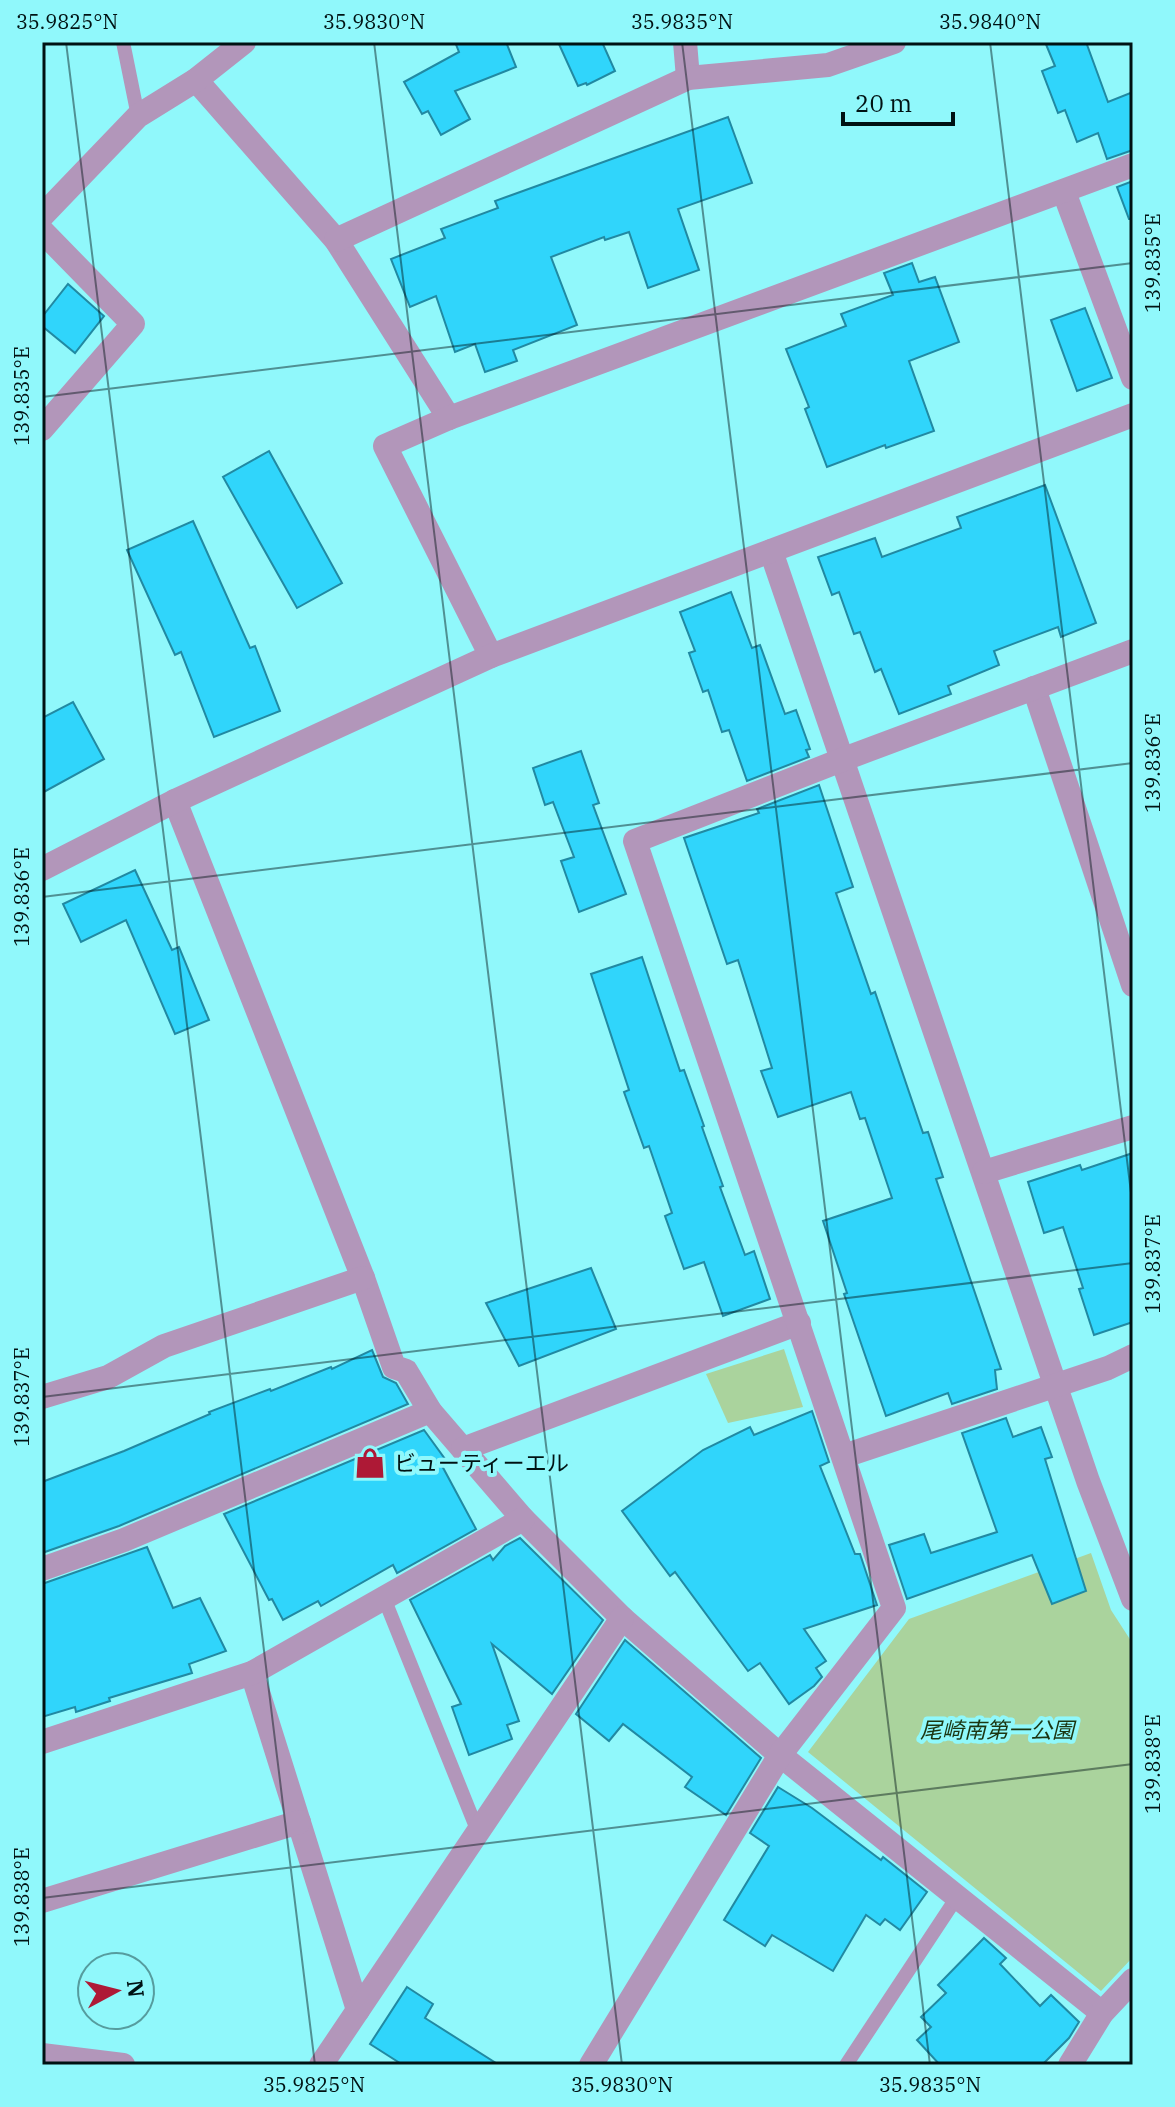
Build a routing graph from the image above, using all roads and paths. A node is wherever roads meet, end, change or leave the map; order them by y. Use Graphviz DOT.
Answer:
graph roads {
  1 [pos="123,42"];
  2 [pos="244,42"];
  3 [pos="685,42"];
  4 [pos="894,42"];
  5 [pos="688,78"];
  6 [pos="196,80"];
  7 [pos="138,116"];
  8 [pos="1133,165"];
  9 [pos="1064,192"];
  10 [pos="42,216"];
  11 [pos="42,231"];
  12 [pos="336,240"];
  13 [pos="1133,378"];
  14 [pos="1133,415"];
  15 [pos="449,418"];
  16 [pos="42,429"];
  17 [pos="771,551"];
  18 [pos="1133,651"];
  19 [pos="491,656"];
  20 [pos="1034,688"];
  21 [pos="844,759"];
  22 [pos="175,801"];
  23 [pos="42,869"];
  24 [pos="1133,985"];
  25 [pos="1133,1127"];
  26 [pos="984,1172"];
  27 [pos="363,1278"];
  28 [pos="799,1323"];
  29 [pos="1133,1356"];
  30 [pos="1056,1385"];
  31 [pos="42,1397"];
  32 [pos="430,1411"];
  33 [pos="463,1449"];
  34 [pos="844,1456"];
  35 [pos="523,1519"];
  36 [pos="42,1569"];
  37 [pos="384,1598"];
  38 [pos="1133,1599"];
  39 [pos="622,1618"];
  40 [pos="252,1673"];
  41 [pos="42,1742"];
  42 [pos="780,1755"];
  43 [pos="299,1822"];
  44 [pos="478,1832"];
  45 [pos="957,1897"];
  46 [pos="42,1901"];
  47 [pos="1133,1980"];
  48 [pos="358,2010"];
  49 [pos="1102,2013"];
  50 [pos="42,2055"];
  51 [pos="123,2065"];
  52 [pos="321,2065"];
  53 [pos="591,2065"];
  54 [pos="846,2065"];
  55 [pos="1070,2065"];
  1 -- 7 [label="lane"];
  2 -- 6 [label="street"];
  3 -- 5 [label="street"];
  4 -- 5 [label="street"];
  5 -- 12 [label="street"];
  6 -- 7 [label="street"];
  6 -- 12 [label="street"];
  7 -- 10 [label="street"];
  8 -- 9 [label="street"];
  9 -- 13 [label="street"];
  9 -- 15 [label="street"];
  11 -- 16 [label="street"];
  12 -- 15 [label="street"];
  14 -- 17 [label="street"];
  15 -- 19 [label="street"];
  17 -- 19 [label="street"];
  17 -- 21 [label="street"];
  18 -- 20 [label="street"];
  19 -- 22 [label="street"];
  20 -- 21 [label="street"];
  20 -- 24 [label="street"];
  21 -- 26 [label="street"];
  21 -- 28 [label="street"];
  22 -- 23 [label="street"];
  22 -- 27 [label="street"];
  25 -- 26 [label="street"];
  26 -- 30 [label="street"];
  27 -- 31 [label="street"];
  27 -- 32 [label="street"];
  28 -- 33 [label="street"];
  28 -- 34 [label="street"];
  29 -- 30 [label="street"];
  30 -- 34 [label="street"];
  30 -- 38 [label="street"];
  32 -- 33 [label="street"];
  32 -- 36 [label="street"];
  33 -- 35 [label="street"];
  34 -- 42 [label="street"];
  35 -- 37 [label="street"];
  35 -- 39 [label="street"];
  37 -- 40 [label="street"];
  37 -- 44 [label="lane"];
  39 -- 42 [label="street"];
  39 -- 44 [label="street"];
  40 -- 41 [label="street"];
  40 -- 43 [label="street"];
  42 -- 45 [label="street"];
  42 -- 53 [label="street"];
  43 -- 46 [label="street"];
  43 -- 48 [label="street"];
  44 -- 48 [label="street"];
  45 -- 49 [label="street"];
  45 -- 54 [label="lane"];
  47 -- 49 [label="street"];
  48 -- 52 [label="street"];
  49 -- 55 [label="street"];
  50 -- 51 [label="street"];
}
